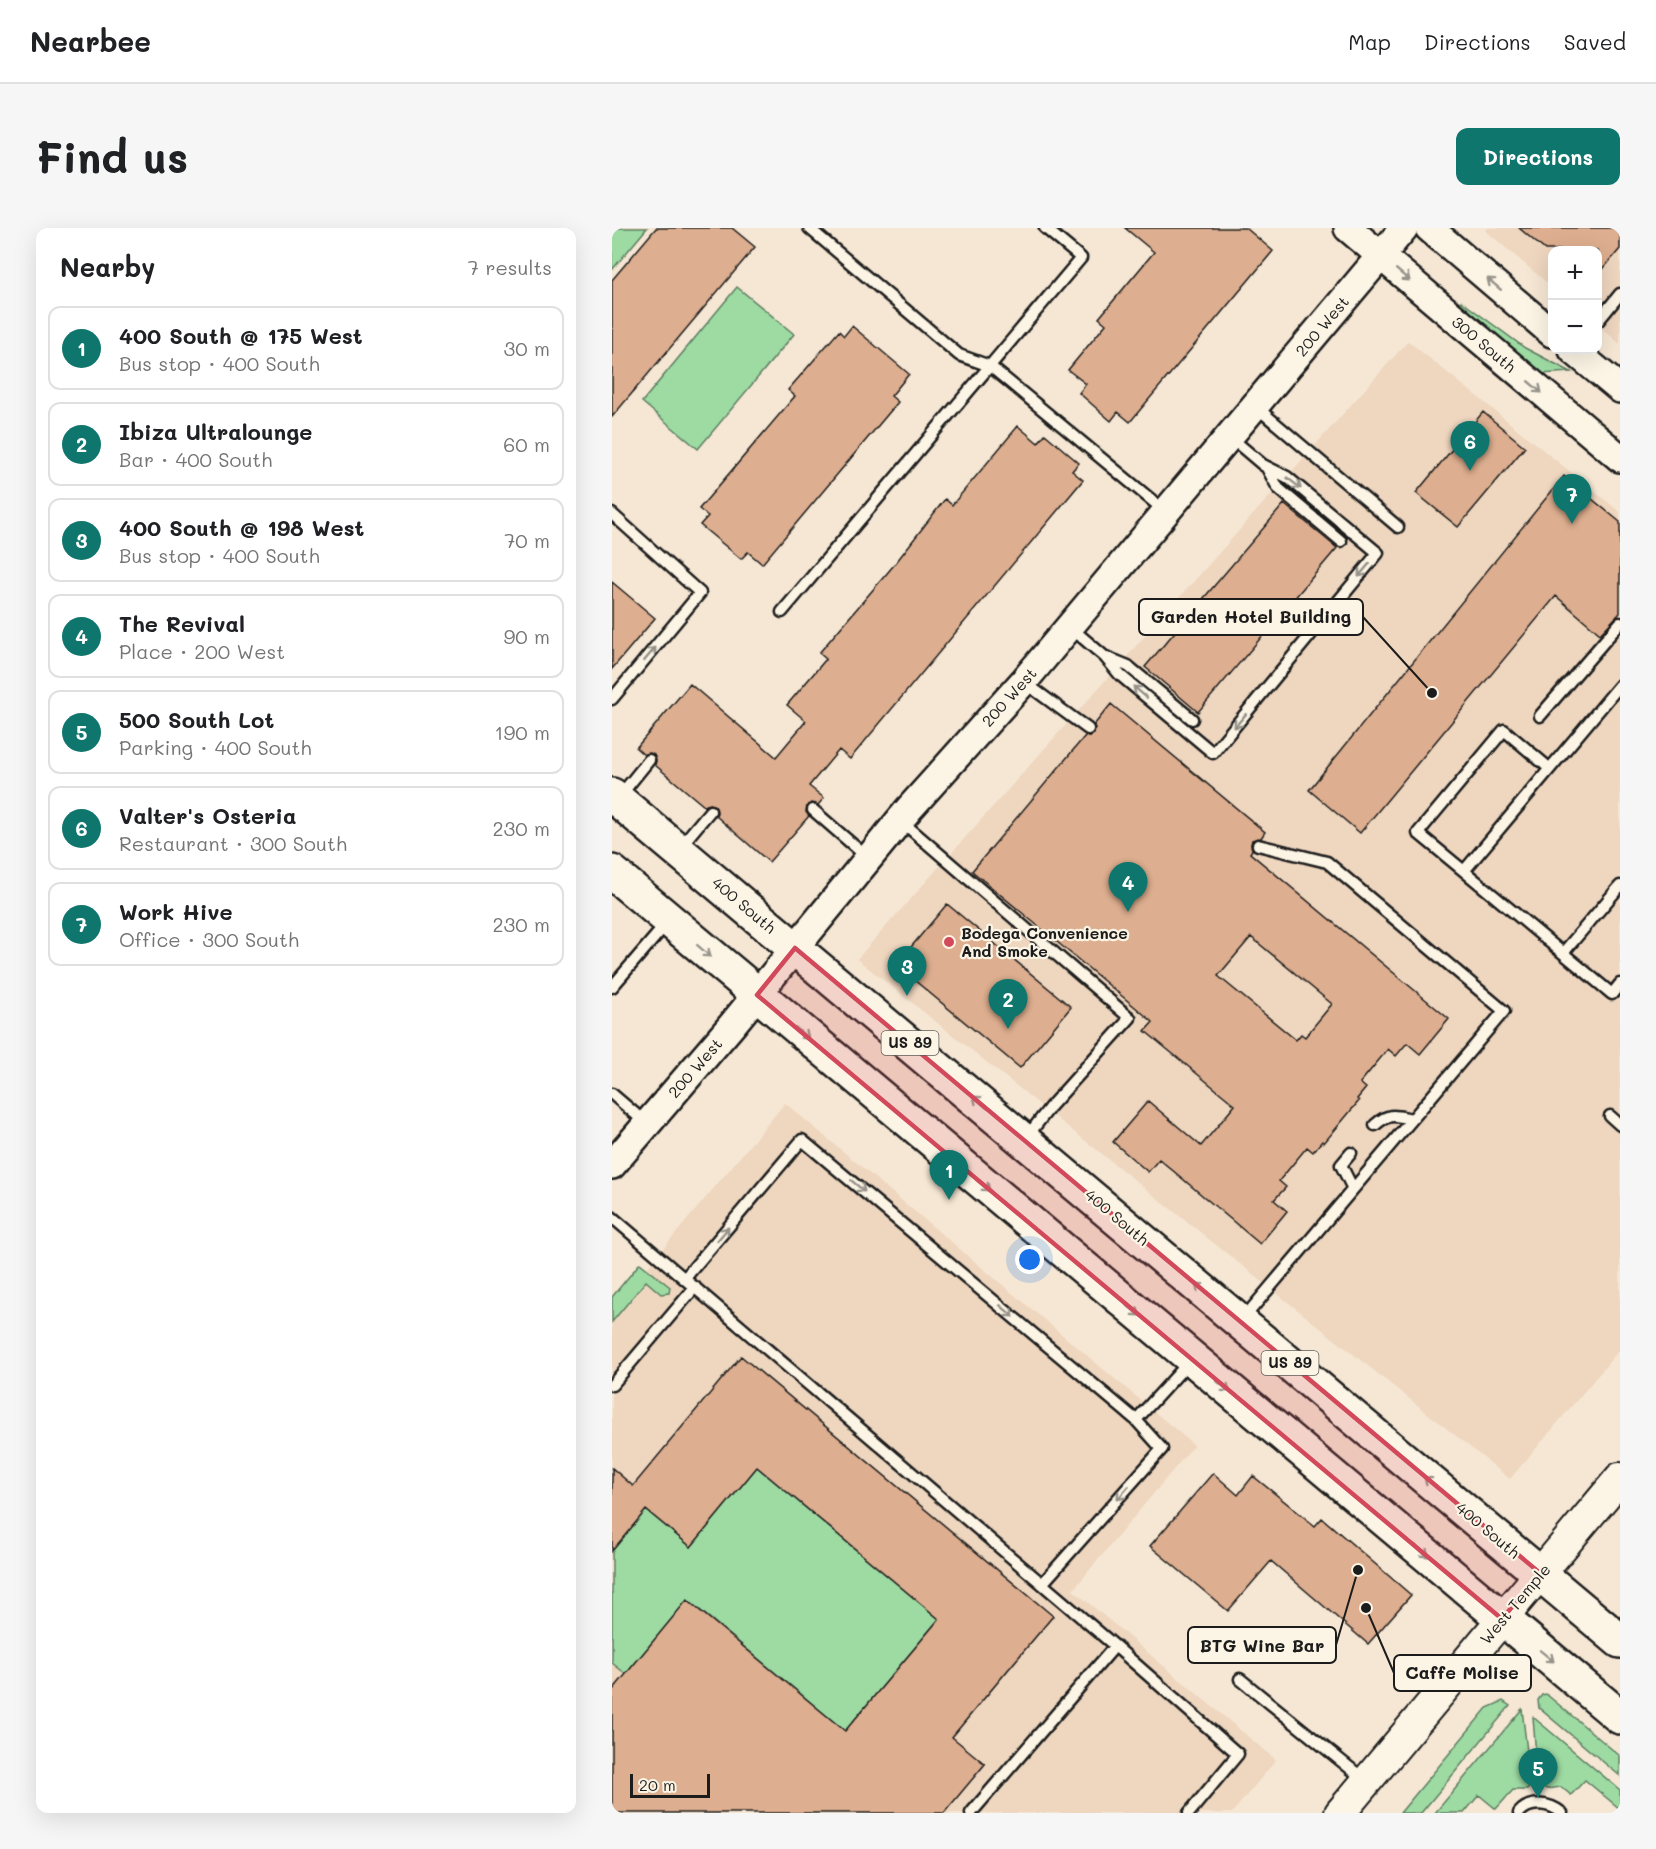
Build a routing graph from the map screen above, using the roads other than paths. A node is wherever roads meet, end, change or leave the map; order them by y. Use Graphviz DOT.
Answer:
graph roads {
  1 [pos="809,228"];
  2 [pos="1045,228"];
  3 [pos="1348,228"];
  4 [pos="1404,228"];
  5 [pos="1429,228"];
  6 [pos="1380,256"];
  7 [pos="1620,294"];
  8 [pos="1602,316"];
  9 [pos="1548,330"];
  10 [pos="1579,354"];
  11 [pos="990,366"];
  12 [pos="1620,388"];
  13 [pos="1255,406"];
  14 [pos="1230,437"];
  15 [pos="1620,458"];
  16 [pos="1267,468"];
  17 [pos="1166,512"];
  18 [pos="612,514"];
  19 [pos="1398,526"];
  20 [pos="1341,541"];
  21 [pos="782,612"];
  22 [pos="1620,623"];
  23 [pos="1070,626"];
  24 [pos="1105,657"];
  25 [pos="1024,681"];
  26 [pos="1620,685"];
  27 [pos="612,699"];
  28 [pos="1540,716"];
  29 [pos="1192,719"];
  30 [pos="1088,729"];
  31 [pos="649,760"];
  32 [pos="1549,768"];
  33 [pos="614,797"];
  34 [pos="813,810"];
  35 [pos="710,811"];
  36 [pos="900,820"];
  37 [pos="1258,844"];
  38 [pos="678,849"];
  39 [pos="868,858"];
  40 [pos="1464,871"];
  41 [pos="612,872"];
  42 [pos="1620,886"];
  43 [pos="669,920"];
  44 [pos="795,948"];
  45 [pos="1563,952"];
  46 [pos="1620,984"];
  47 [pos="612,987"];
  48 [pos="757,995"];
  49 [pos="612,1094"];
  50 [pos="1610,1116"];
  51 [pos="1412,1119"];
  52 [pos="647,1124"];
  53 [pos="1375,1125"];
  54 [pos="1620,1125"];
  55 [pos="1025,1140"];
  56 [pos="1351,1154"];
  57 [pos="612,1165"];
  58 [pos="1353,1189"];
  59 [pos="612,1217"];
  60 [pos="685,1278"];
  61 [pos="695,1287"];
  62 [pos="1240,1322"];
  63 [pos="1191,1360"];
  64 [pos="612,1385"];
  65 [pos="1136,1420"];
  66 [pos="1620,1478"];
  67 [pos="1540,1573"];
  68 [pos="1042,1584"];
  69 [pos="1502,1619"];
  70 [pos="1620,1641"];
  71 [pos="1115,1646"];
  72 [pos="1240,1679"];
  73 [pos="1620,1717"];
  74 [pos="1366,1782"];
  75 [pos="971,1813"];
  76 [pos="1189,1813"];
  77 [pos="1340,1813"];
  78 [pos="1519,1813"];
  79 [pos="1562,1813"];
  1 -- 11 [label="lane"];
  2 -- 11 [label="lane"];
  3 -- 6 [label="street, 300 South"];
  4 -- 6 [label="street, 200 West"];
  9 -- 5 [label="street, one-way"];
  6 -- 13 [label="street, 200 West"];
  6 -- 15 [label="street, 300 South, one-way"];
  7 -- 8 [label="lane"];
  10 -- 12 [label="street"];
  11 -- 17 [label="lane"];
  11 -- 21 [label="lane"];
  13 -- 14 [label="street, 200 West"];
  13 -- 19 [label="lane"];
  14 -- 16 [label="lane"];
  14 -- 17 [label="street, 200 West"];
  16 -- 20 [label="lane"];
  16 -- 24 [label="lane, one-way"];
  17 -- 23 [label="street, 200 West"];
  27 -- 18 [label="lane, one-way"];
  22 -- 28 [label="lane"];
  23 -- 24 [label="lane"];
  23 -- 25 [label="street, 200 West"];
  24 -- 29 [label="lane"];
  25 -- 30 [label="lane"];
  25 -- 36 [label="street, 200 West"];
  26 -- 32 [label="lane"];
  31 -- 33 [label="lane"];
  32 -- 40 [label="lane"];
  32 -- 40 [label="lane"];
  33 -- 38 [label="main road, 400 South / US 89"];
  34 -- 39 [label="lane"];
  35 -- 38 [label="lane"];
  36 -- 39 [label="street, 200 West"];
  36 -- 55 [label="lane"];
  37 -- 51 [label="lane"];
  38 -- 44 [label="main road, 400 South / US 89"];
  39 -- 44 [label="street, 200 West"];
  40 -- 45 [label="lane"];
  41 -- 43 [label="main road"];
  42 -- 45 [label="lane"];
  43 -- 47 [label="lane"];
  43 -- 48 [label="main road, one-way"];
  44 -- 48 [label="street, 200 West"];
  55 -- 44 [label="main road, 400 South / US 89, one-way"];
  45 -- 46 [label="lane"];
  48 -- 52 [label="street, 200 West"];
  48 -- 63 [label="main road, one-way"];
  49 -- 52 [label="lane"];
  50 -- 54 [label="lane"];
  51 -- 53 [label="lane"];
  51 -- 58 [label="lane"];
  52 -- 57 [label="street, 200 West"];
  62 -- 55 [label="main road, 400 South / US 89, one-way"];
  56 -- 58 [label="lane"];
  58 -- 62 [label="lane"];
  59 -- 60 [label="lane"];
  60 -- 61 [label="lane"];
  60 -- 65 [label="lane, one-way"];
  61 -- 64 [label="lane"];
  61 -- 68 [label="lane"];
  67 -- 62 [label="main road, 400 South / US 89, one-way"];
  63 -- 65 [label="lane"];
  63 -- 69 [label="main road, one-way"];
  65 -- 68 [label="lane, one-way"];
  66 -- 67 [label="main road, West Temple"];
  67 -- 69 [label="main road, West Temple"];
  67 -- 70 [label="main road, 400 South / US 89"];
  68 -- 71 [label="lane"];
  69 -- 73 [label="main road, one-way"];
  69 -- 74 [label="main road, West Temple"];
  71 -- 75 [label="lane"];
  71 -- 76 [label="lane"];
  72 -- 74 [label="lane"];
  74 -- 77 [label="main road, West Temple"];
  78 -- 79 [label="lane"];
}
